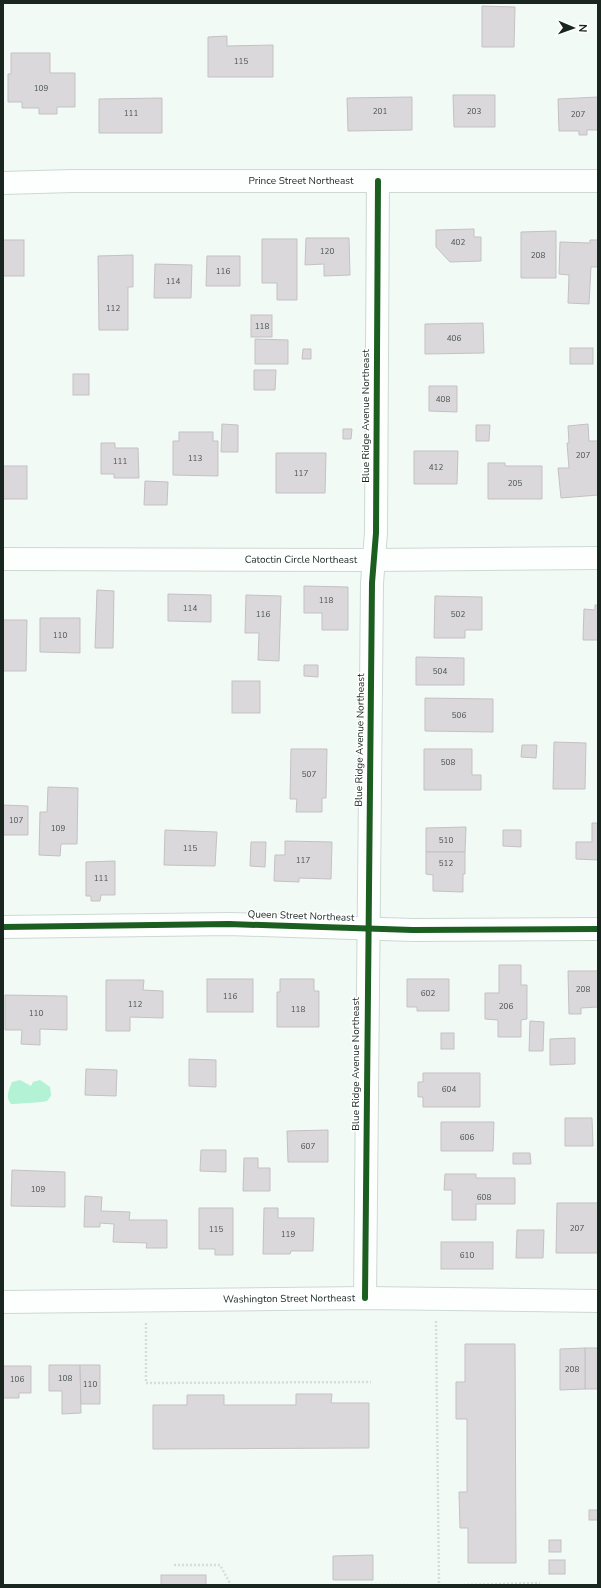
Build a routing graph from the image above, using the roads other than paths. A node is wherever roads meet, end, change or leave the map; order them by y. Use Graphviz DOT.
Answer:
graph roads {
  1 [pos="598,181"];
  2 [pos="378,182"];
  3 [pos="3,183"];
  4 [pos="598,558"];
  5 [pos="3,559"];
  6 [pos="374,560"];
  7 [pos="3,927"];
  8 [pos="367,928"];
  9 [pos="598,929"];
  10 [pos="365,1298"];
  11 [pos="598,1300"];
  12 [pos="3,1302"];
  1 -- 2 [label="street, Prince Street Northeast"];
  2 -- 3 [label="street, Prince Street Northeast"];
  2 -- 6 [label="street, Blue Ridge Avenue Northeast"];
  4 -- 6 [label="street, Catoctin Circle Northeast"];
  5 -- 6 [label="street, Catoctin Circle Northeast"];
  6 -- 8 [label="street, Blue Ridge Avenue Northeast"];
  7 -- 8 [label="street, Queen Street Northeast"];
  8 -- 9 [label="street, Queen Street Northeast"];
  8 -- 10 [label="street, Blue Ridge Avenue Northeast"];
  10 -- 11 [label="street, Washington Street Northeast"];
  10 -- 12 [label="street, Washington Street Northeast"];
}
